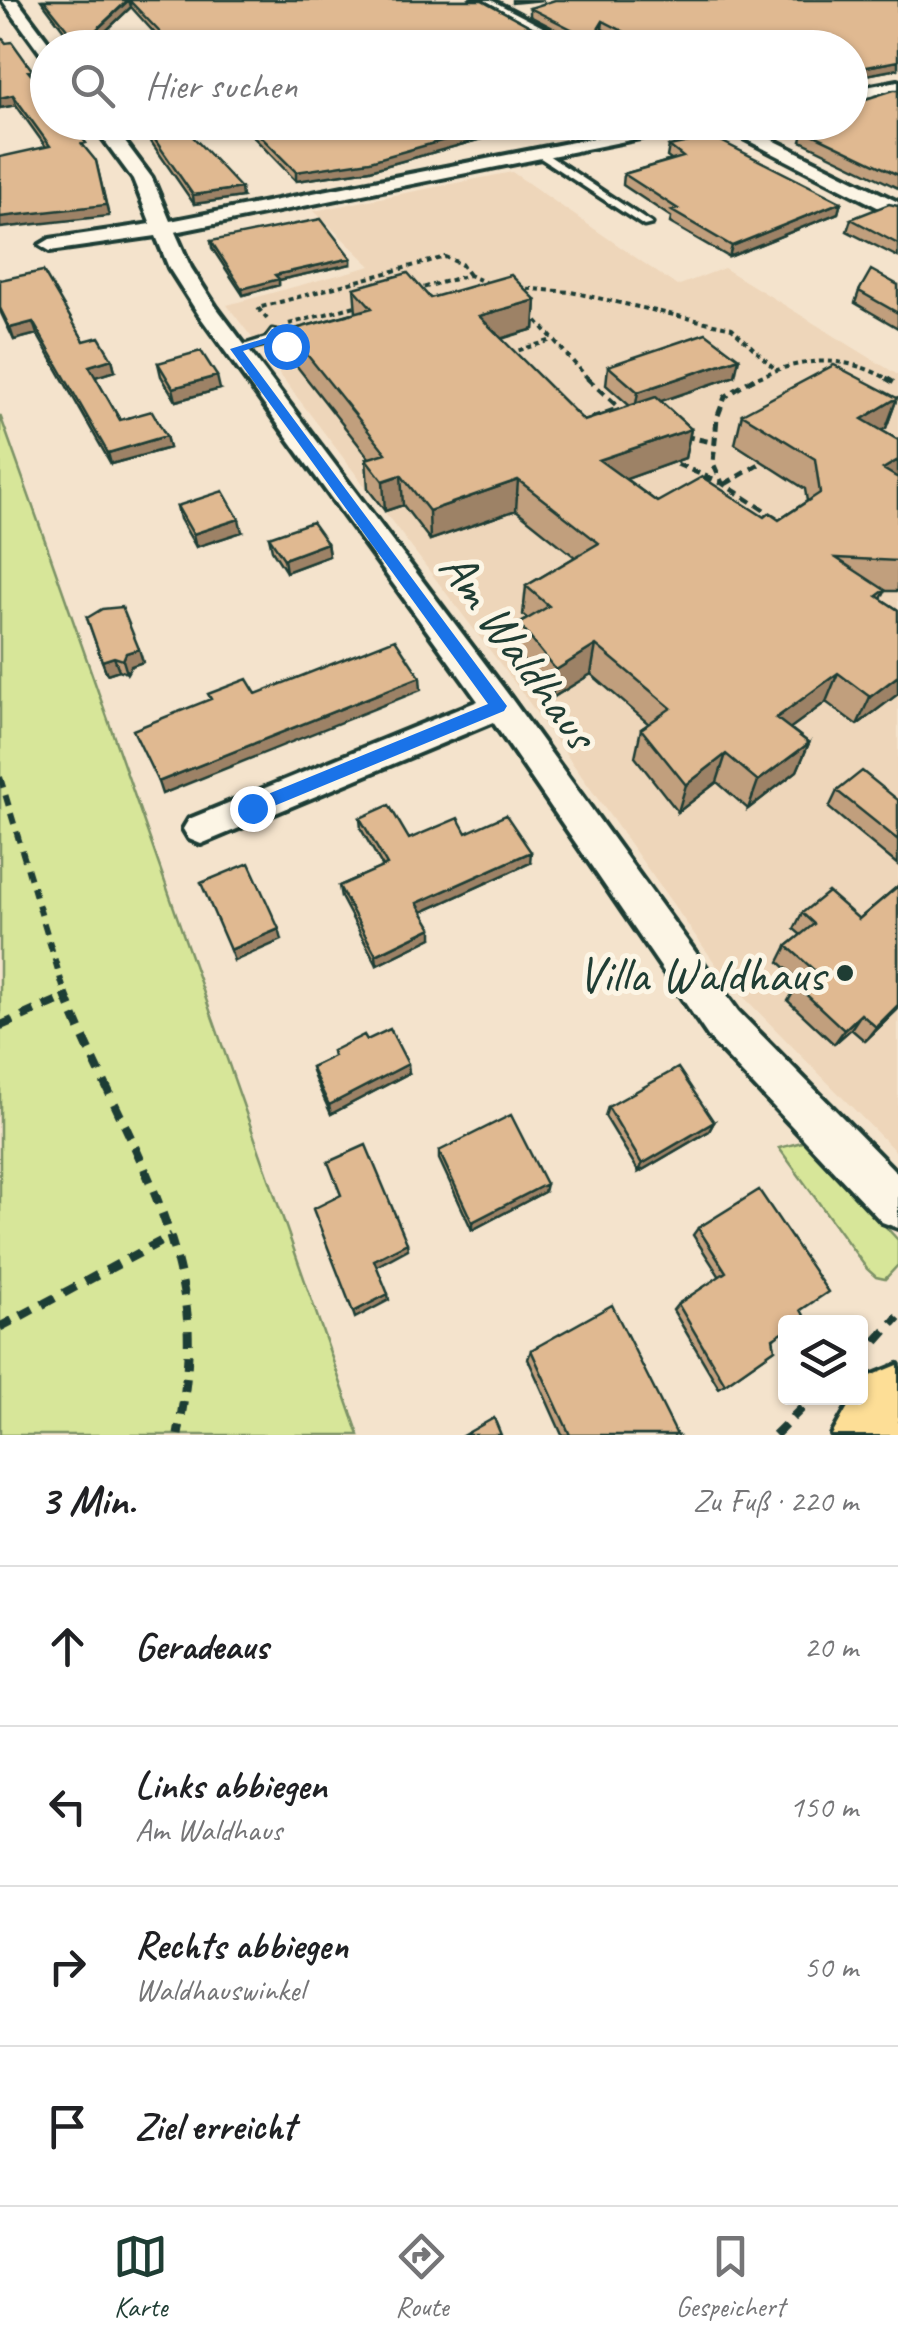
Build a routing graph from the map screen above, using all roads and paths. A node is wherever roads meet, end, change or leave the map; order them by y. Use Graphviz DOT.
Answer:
graph roads {
  1 [pos="9,0"];
  2 [pos="479,0"];
  3 [pos="526,9"];
  4 [pos="507,13"];
  5 [pos="32,30"];
  6 [pos="540,30"];
  7 [pos="898,86"];
  8 [pos="868,92"];
  9 [pos="114,140"];
  10 [pos="614,140"];
  11 [pos="758,140"];
  12 [pos="542,154"];
  13 [pos="898,210"];
  14 [pos="647,224"];
  15 [pos="165,228"];
  16 [pos="50,244"];
  17 [pos="469,275"];
  18 [pos="509,288"];
  19 [pos="496,289"];
  20 [pos="398,294"];
  21 [pos="362,304"];
  22 [pos="525,307"];
  23 [pos="276,332"];
  24 [pos="552,340"];
  25 [pos="236,349"];
  26 [pos="496,357"];
  27 [pos="776,370"];
  28 [pos="898,384"];
  29 [pos="618,409"];
  30 [pos="634,418"];
  31 [pos="563,428"];
  32 [pos="677,434"];
  33 [pos="716,444"];
  34 [pos="762,462"];
  35 [pos="677,464"];
  36 [pos="723,484"];
  37 [pos="773,513"];
  38 [pos="762,522"];
  39 [pos="799,535"];
  40 [pos="498,706"];
  41 [pos="0,777"];
  42 [pos="3,799"];
  43 [pos="201,828"];
  44 [pos="66,997"];
  45 [pos="0,1026"];
  46 [pos="898,1206"];
  47 [pos="171,1236"];
  48 [pos="898,1318"];
  49 [pos="0,1327"];
  50 [pos="868,1350"];
  51 [pos="898,1404"];
  52 [pos="805,1405"];
  53 [pos="178,1435"];
  54 [pos="776,1435"];
  55 [pos="871,1435"];
  1 -- 5 [label="street"];
  2 -- 4 [label="street"];
  3 -- 4 [label="street"];
  4 -- 6 [label="street"];
  7 -- 8 [label="street"];
  9 -- 15 [label="street, Am Waldhaus"];
  10 -- 12 [label="street"];
  11 -- 13 [label="street"];
  12 -- 14 [label="lane"];
  12 -- 15 [label="street"];
  15 -- 16 [label="street"];
  15 -- 25 [label="street, Am Waldhaus"];
  17 -- 19 [label="path"];
  17 -- 20 [label="path"];
  17 -- 21 [label="path"];
  18 -- 27 [label="path"];
  22 -- 24 [label="path"];
  23 -- 25 [label="lane"];
  24 -- 26 [label="path"];
  24 -- 29 [label="path"];
  25 -- 40 [label="street, Am Waldhaus"];
  27 -- 28 [label="path"];
  27 -- 33 [label="path"];
  29 -- 30 [label="path"];
  29 -- 31 [label="path"];
  32 -- 33 [label="path"];
  33 -- 36 [label="path"];
  34 -- 36 [label="path"];
  35 -- 36 [label="path"];
  36 -- 37 [label="path"];
  37 -- 38 [label="path"];
  37 -- 39 [label="path"];
  40 -- 43 [label="street"];
  40 -- 46 [label="street, Am Waldhaus"];
  41 -- 42 [label="path"];
  42 -- 44 [label="path"];
  44 -- 45 [label="path"];
  44 -- 47 [label="path"];
  47 -- 49 [label="path"];
  47 -- 53 [label="path"];
  48 -- 50 [label="path"];
  51 -- 55 [label="main road"];
  52 -- 54 [label="path"];
}
